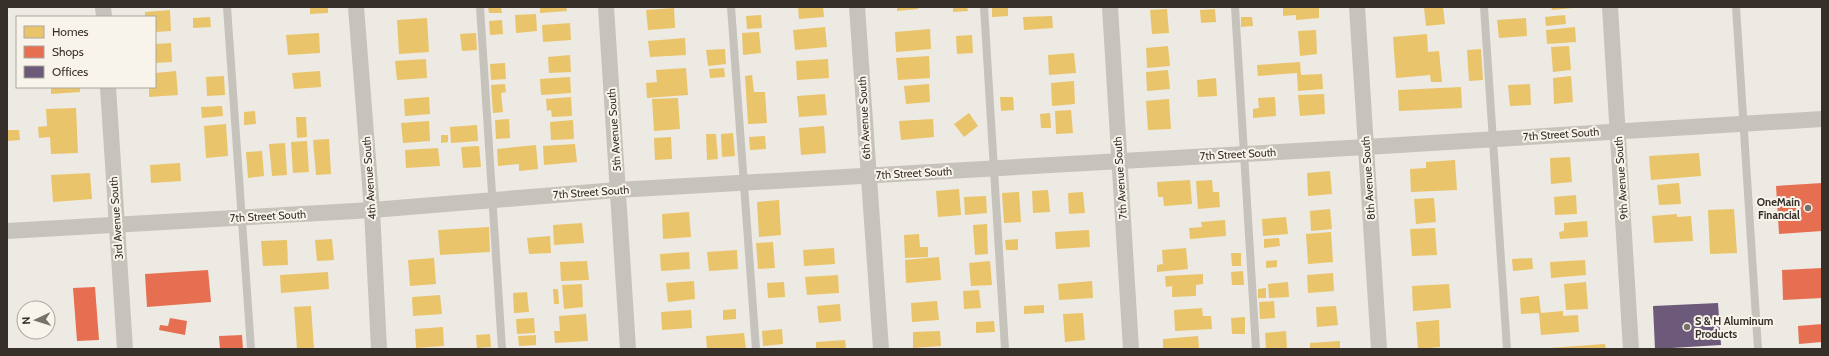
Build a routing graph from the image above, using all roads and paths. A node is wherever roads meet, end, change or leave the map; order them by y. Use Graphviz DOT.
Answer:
graph roads {
  1 [pos="227,7"];
  2 [pos="356,7"];
  3 [pos="480,7"];
  4 [pos="606,7"];
  5 [pos="731,7"];
  6 [pos="858,7"];
  7 [pos="984,7"];
  8 [pos="1110,7"];
  9 [pos="1234,7"];
  10 [pos="1358,7"];
  11 [pos="1484,7"];
  12 [pos="1610,7"];
  13 [pos="1736,7"];
  14 [pos="108,88"];
  15 [pos="1822,119"];
  16 [pos="1744,124"];
  17 [pos="1618,130"];
  18 [pos="1493,138"];
  19 [pos="1366,147"];
  20 [pos="1243,154"];
  21 [pos="1119,161"];
  22 [pos="994,168"];
  23 [pos="868,176"];
  24 [pos="744,184"];
  25 [pos="617,190"];
  26 [pos="492,200"];
  27 [pos="372,210"];
  28 [pos="243,217"];
  29 [pos="117,224"];
  30 [pos="7,231"];
  31 [pos="125,349"];
  32 [pos="251,349"];
  33 [pos="379,349"];
  34 [pos="502,349"];
  35 [pos="628,349"];
  36 [pos="756,349"];
  37 [pos="881,349"];
  38 [pos="1006,349"];
  39 [pos="1131,349"];
  40 [pos="1256,349"];
  41 [pos="1379,349"];
  42 [pos="1507,349"];
  43 [pos="1631,349"];
  44 [pos="1758,349"];
  1 -- 28 [label="lane"];
  2 -- 27 [label="street, 4th Avenue South"];
  3 -- 26 [label="lane"];
  4 -- 25 [label="street, 5th Avenue South"];
  5 -- 24 [label="lane"];
  6 -- 23 [label="street, 6th Avenue South"];
  7 -- 22 [label="lane"];
  8 -- 21 [label="street, 7th Avenue South"];
  9 -- 20 [label="lane"];
  10 -- 19 [label="street, 8th Avenue South"];
  11 -- 18 [label="lane"];
  12 -- 17 [label="street, 9th Avenue South"];
  13 -- 16 [label="lane"];
  14 -- 29 [label="street, 3rd Avenue South"];
  15 -- 16 [label="street, 7th Street South"];
  16 -- 17 [label="street, 7th Street South"];
  16 -- 44 [label="lane"];
  17 -- 18 [label="street, 7th Street South"];
  17 -- 43 [label="street, 9th Avenue South"];
  18 -- 19 [label="street, 7th Street South"];
  18 -- 42 [label="lane"];
  19 -- 20 [label="street, 7th Street South"];
  19 -- 41 [label="street, 8th Avenue South"];
  20 -- 21 [label="street, 7th Street South"];
  20 -- 40 [label="lane"];
  21 -- 22 [label="street, 7th Street South"];
  21 -- 39 [label="street, 7th Avenue South"];
  22 -- 23 [label="street, 7th Street South"];
  22 -- 38 [label="lane"];
  23 -- 24 [label="street, 7th Street South"];
  23 -- 37 [label="street, 6th Avenue South"];
  24 -- 25 [label="street, 7th Street South"];
  24 -- 36 [label="lane"];
  25 -- 26 [label="street, 7th Street South"];
  25 -- 35 [label="street, 5th Avenue South"];
  26 -- 27 [label="street, 7th Street South"];
  26 -- 34 [label="lane"];
  27 -- 28 [label="street, 7th Street South"];
  27 -- 33 [label="street, 4th Avenue South"];
  28 -- 29 [label="street, 7th Street South"];
  28 -- 32 [label="lane"];
  29 -- 30 [label="street, 7th Street South"];
  29 -- 31 [label="street, 3rd Avenue South"];
}
